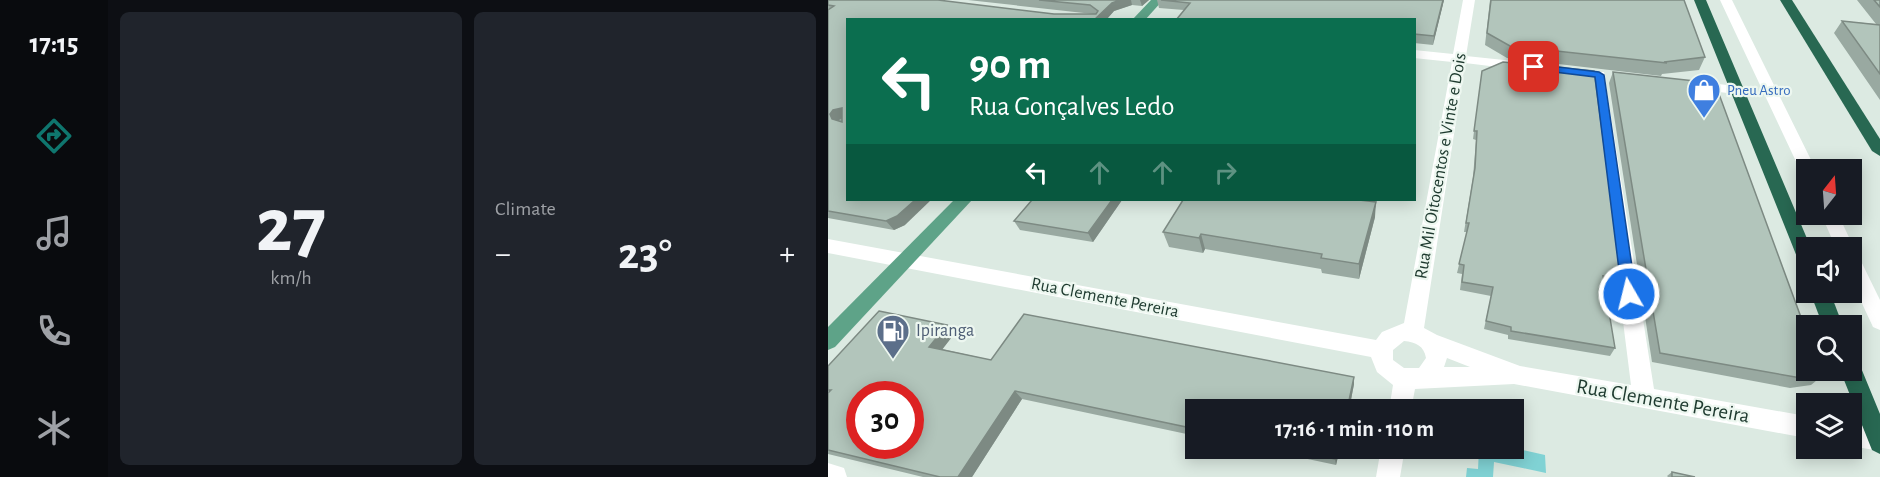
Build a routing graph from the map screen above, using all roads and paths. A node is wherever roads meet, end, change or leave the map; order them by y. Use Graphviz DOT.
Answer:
graph roads {
  1 [pos="1157,0"];
  2 [pos="1469,0"];
  3 [pos="1700,0"];
  4 [pos="1726,0"];
  5 [pos="1786,0"];
  6 [pos="1140,18"];
  7 [pos="1416,54"];
  8 [pos="1460,59"];
  9 [pos="1534,67"];
  10 [pos="1599,75"];
  11 [pos="1663,82"];
  12 [pos="1736,90"];
  13 [pos="1880,151"];
  14 [pos="1803,159"];
  15 [pos="963,201"];
  16 [pos="1798,237"];
  17 [pos="828,246"];
  18 [pos="906,260"];
  19 [pos="1862,283"];
  20 [pos="1880,321"];
  21 [pos="1422,337"];
  22 [pos="828,341"];
  23 [pos="1381,350"];
  24 [pos="1520,376"];
  25 [pos="1415,378"];
  26 [pos="1855,381"];
  27 [pos="1644,398"];
  28 [pos="1405,399"];
  29 [pos="1796,425"];
  30 [pos="1862,437"];
  31 [pos="1880,441"];
  32 [pos="1391,459"];
  33 [pos="828,475"];
  34 [pos="835,477"];
  35 [pos="1388,477"];
  1 -- 6 [label="main road"];
  2 -- 8 [label="street, Rua Mil Oitocentos e Vinte e Dois"];
  3 -- 12 [label="highway"];
  4 -- 14 [label="street"];
  5 -- 13 [label="highway"];
  7 -- 8 [label="street"];
  8 -- 9 [label="street"];
  8 -- 21 [label="street, Rua Mil Oitocentos e Vinte e Dois"];
  10 -- 27 [label="street"];
  11 -- 12 [label="street"];
  12 -- 16 [label="highway"];
  15 -- 18 [label="main road"];
  17 -- 18 [label="street, Rua Clemente Pereira"];
  18 -- 22 [label="main road"];
  18 -- 23 [label="street, Rua Clemente Pereira"];
  19 -- 20 [label="street"];
  21 -- 23 [label="street"];
  21 -- 24 [label="street, Rua Clemente Pereira"];
  21 -- 25 [label="street"];
  23 -- 25 [label="street"];
  24 -- 25 [label="street, Rua Clemente Pereira"];
  24 -- 27 [label="street, Rua Clemente Pereira"];
  25 -- 28 [label="street"];
  26 -- 31 [label="highway"];
  27 -- 29 [label="street, Rua Clemente Pereira"];
  30 -- 31 [label="street"];
  32 -- 35 [label="street"];
  33 -- 34 [label="street"];
}
